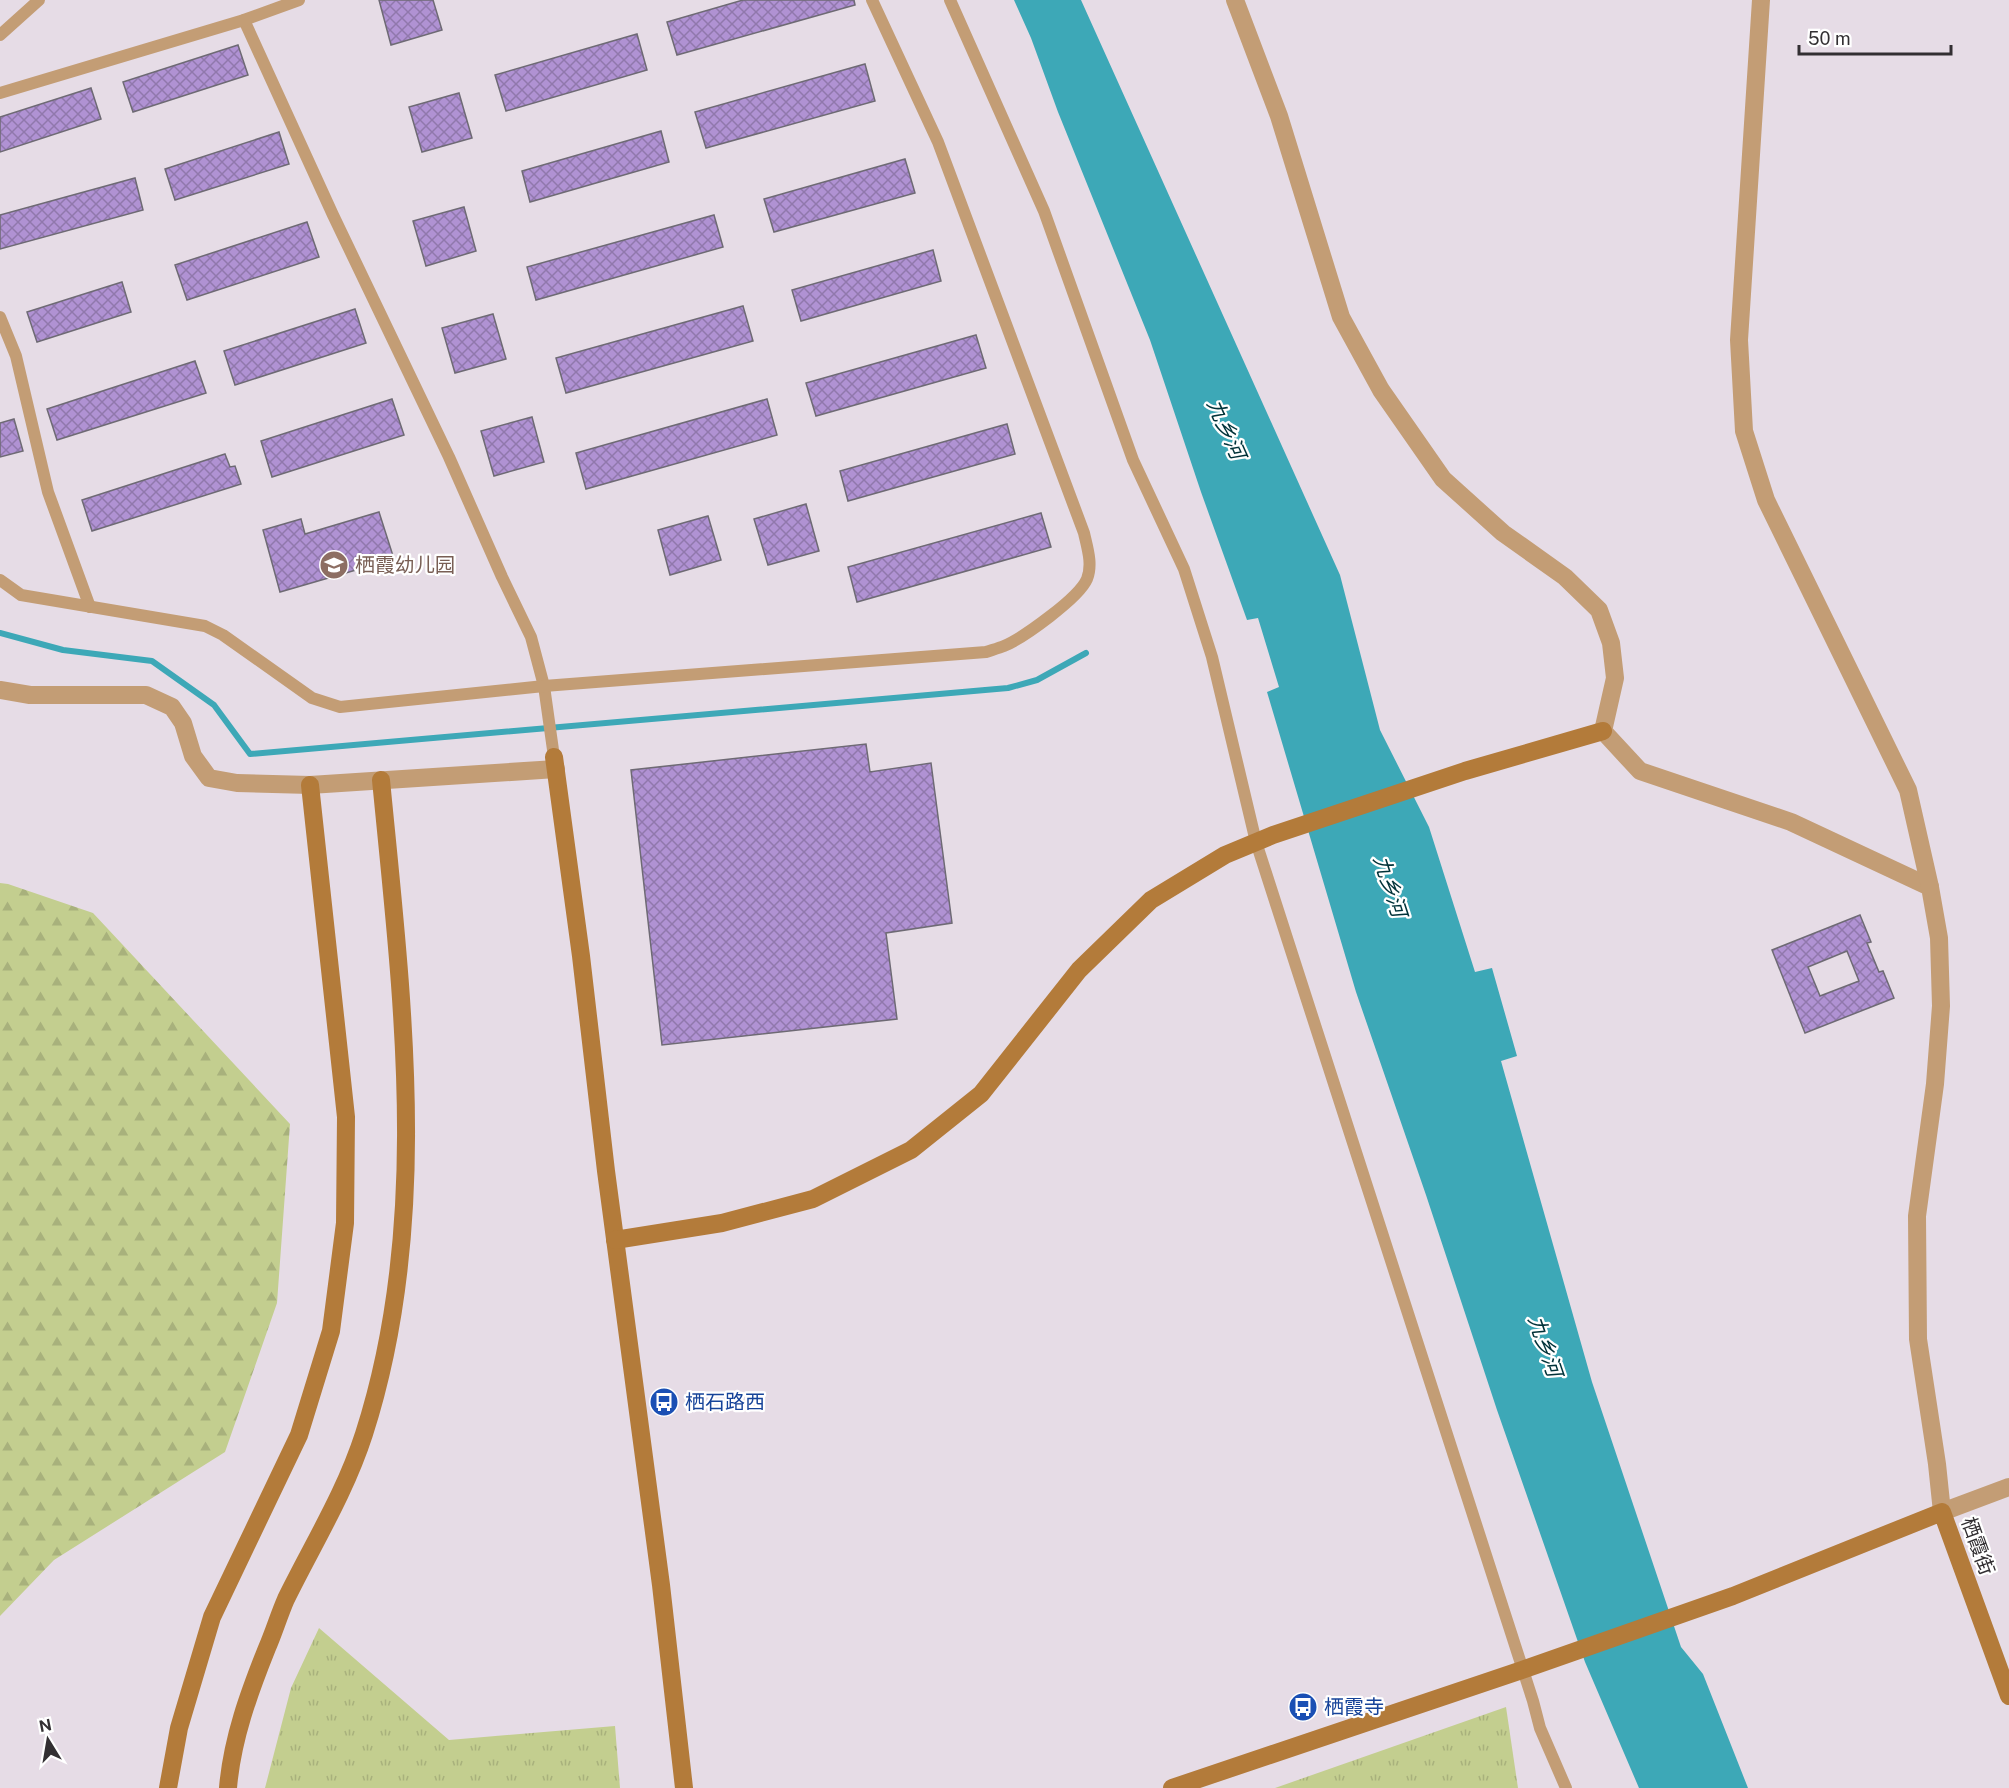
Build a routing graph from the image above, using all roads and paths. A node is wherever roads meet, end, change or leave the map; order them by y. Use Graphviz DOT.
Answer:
graph roads {
  1 [pos="39,0"];
  2 [pos="299,0"];
  3 [pos="872,0"];
  4 [pos="950,0"];
  5 [pos="1235,0"];
  6 [pos="1761,0"];
  7 [pos="244,20"];
  8 [pos="0,36"];
  9 [pos="0,93"];
  10 [pos="0,318"];
  11 [pos="0,580"];
  12 [pos="90,607"];
  13 [pos="544,686"];
  14 [pos="0,690"];
  15 [pos="1603,732"];
  16 [pos="555,763"];
  17 [pos="381,780"];
  18 [pos="310,785"];
  19 [pos="1265,838"];
  20 [pos="1930,887"];
  21 [pos="615,1240"];
  22 [pos="2009,1487"];
  23 [pos="1942,1512"];
  24 [pos="1522,1670"];
  25 [pos="2009,1696"];
  26 [pos="168,1788"];
  27 [pos="228,1788"];
  28 [pos="684,1788"];
  29 [pos="1172,1788"];
  30 [pos="1566,1788"];
  1 -- 8 [label="lane"];
  2 -- 7 [label="lane"];
  3 -- 13 [label="lane"];
  4 -- 19 [label="lane"];
  5 -- 15 [label="street"];
  6 -- 20 [label="street"];
  7 -- 9 [label="lane"];
  7 -- 13 [label="lane"];
  10 -- 12 [label="lane"];
  11 -- 12 [label="lane"];
  12 -- 13 [label="lane"];
  13 -- 16 [label="lane"];
  14 -- 18 [label="street"];
  15 -- 19 [label="street"];
  15 -- 20 [label="street"];
  16 -- 17 [label="street"];
  16 -- 21 [label="street"];
  17 -- 18 [label="street"];
  17 -- 27 [label="street"];
  18 -- 26 [label="street"];
  19 -- 21 [label="street"];
  19 -- 24 [label="lane"];
  20 -- 23 [label="street"];
  21 -- 28 [label="street"];
  22 -- 23 [label="street"];
  23 -- 24 [label="street"];
  23 -- 25 [label="street, 栖霞街"];
  24 -- 29 [label="street"];
  24 -- 30 [label="lane"];
}
